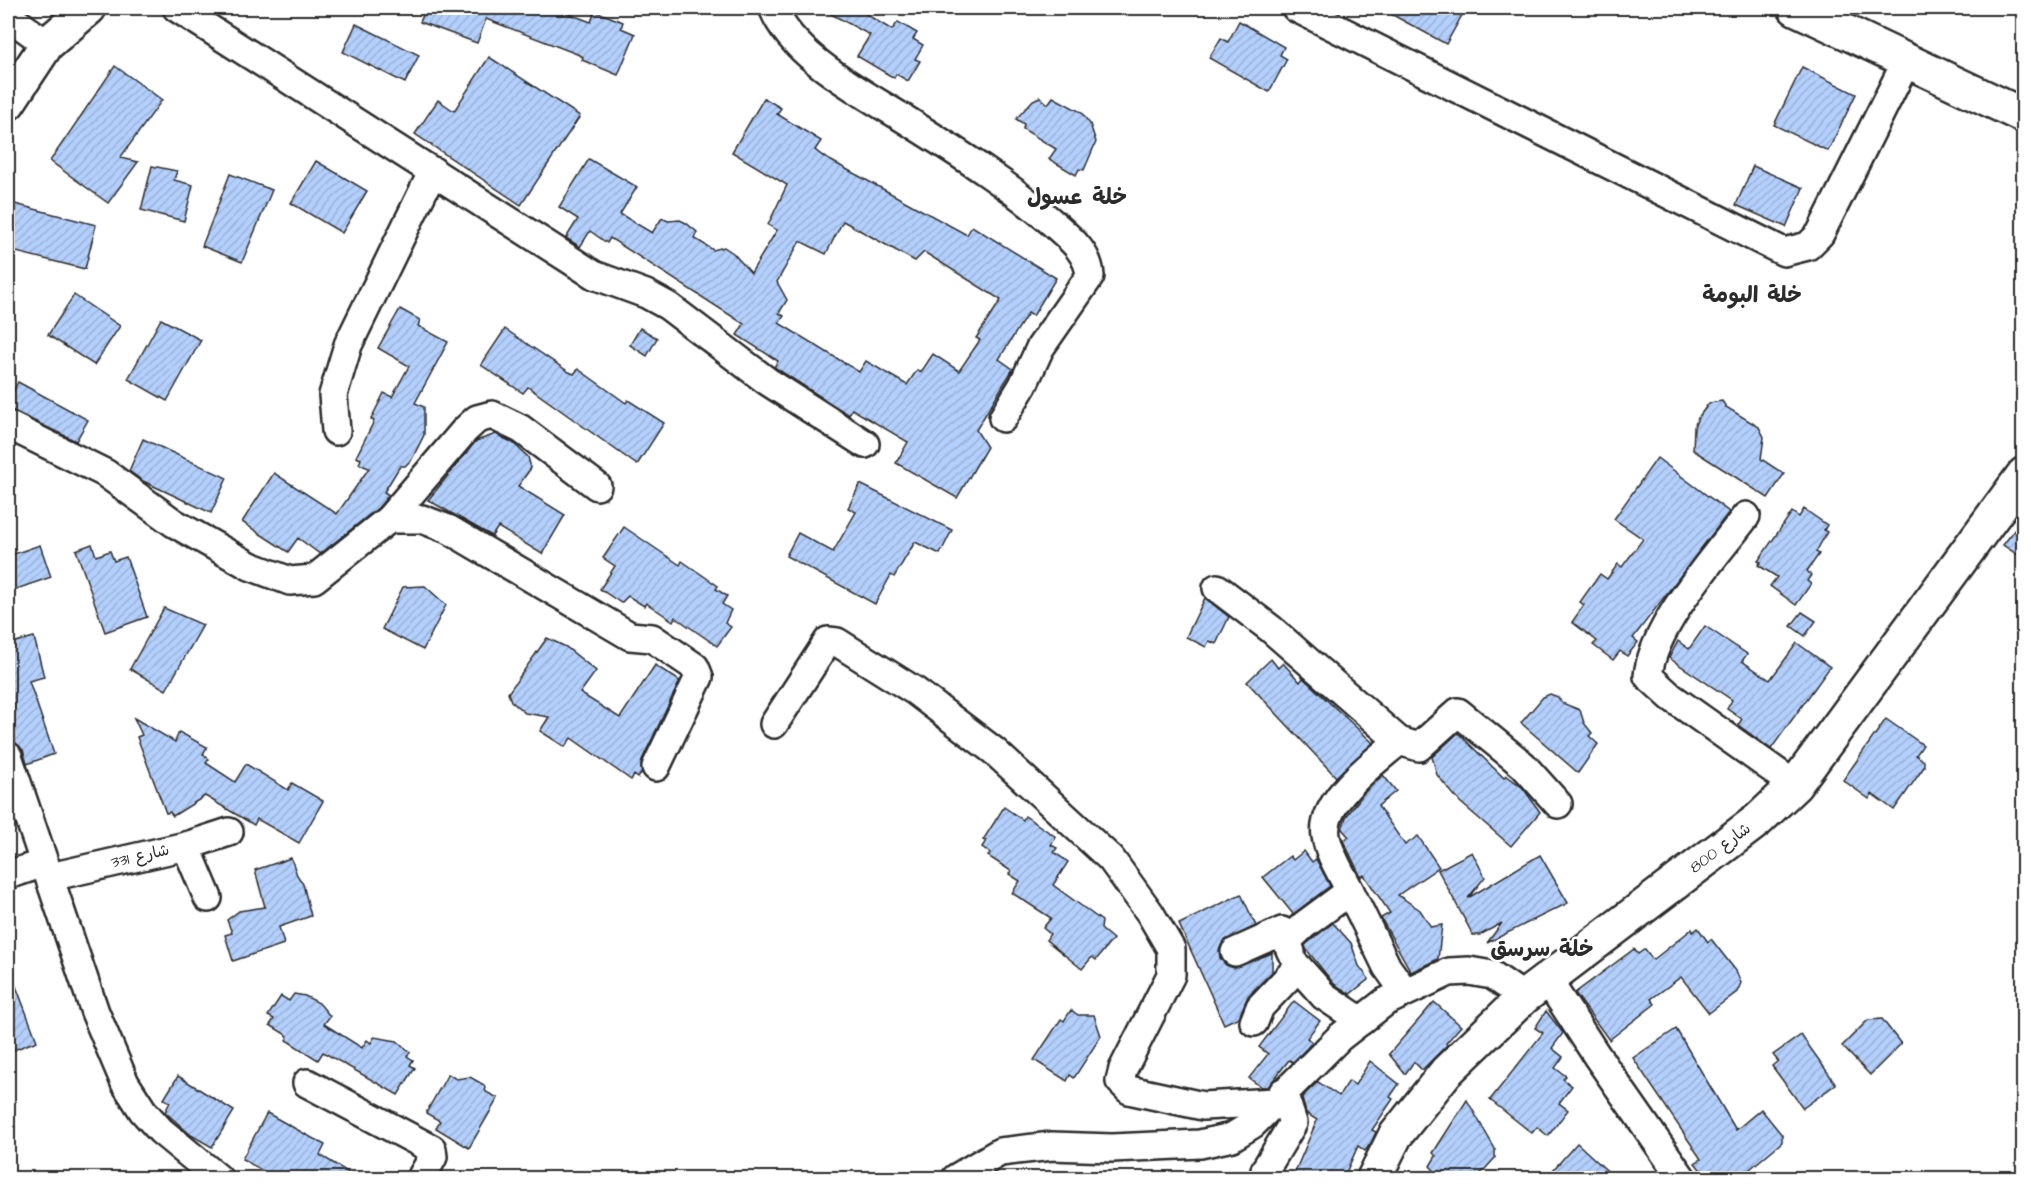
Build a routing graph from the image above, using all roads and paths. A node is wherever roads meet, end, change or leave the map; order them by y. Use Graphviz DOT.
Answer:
graph roads {
  1 [pos="89,8"];
  2 [pos="177,8"];
  3 [pos="773,8"];
  4 [pos="1296,8"];
  5 [pos="1795,8"];
  6 [pos="8,16"];
  7 [pos="46,44"];
  8 [pos="1906,62"];
  9 [pos="8,103"];
  10 [pos="2024,116"];
  11 [pos="433,171"];
  12 [pos="1003,418"];
  13 [pos="8,425"];
  14 [pos="336,431"];
  15 [pos="865,444"];
  16 [pos="2024,474"];
  17 [pos="597,486"];
  18 [pos="1746,516"];
  19 [pos="389,519"];
  20 [pos="1217,588"];
  21 [pos="774,724"];
  22 [pos="1399,741"];
  23 [pos="8,756"];
  24 [pos="656,767"];
  25 [pos="1795,785"];
  26 [pos="1558,804"];
  27 [pos="230,832"];
  28 [pos="186,846"];
  29 [pos="47,870"];
  30 [pos="8,875"];
  31 [pos="1350,891"];
  32 [pos="208,898"];
  33 [pos="1287,942"];
  34 [pos="1235,952"];
  35 [pos="1298,967"];
  36 [pos="1536,988"];
  37 [pos="1405,992"];
  38 [pos="1361,1021"];
  39 [pos="1254,1022"];
  40 [pos="307,1083"];
  41 [pos="1279,1097"];
  42 [pos="188,1170"];
  43 [pos="422,1178"];
  44 [pos="218,1179"];
  45 [pos="956,1179"];
  46 [pos="1266,1179"];
  47 [pos="1374,1179"];
  48 [pos="1682,1179"];
  1 -- 7 [label="main road"];
  2 -- 11 [label="street"];
  3 -- 12 [label="street"];
  4 -- 8 [label="street"];
  5 -- 8 [label="main road"];
  6 -- 7 [label="street"];
  7 -- 9 [label="main road"];
  8 -- 10 [label="main road"];
  11 -- 14 [label="street"];
  11 -- 15 [label="street"];
  13 -- 19 [label="street"];
  16 -- 25 [label="main road, شارع 800"];
  17 -- 19 [label="street"];
  18 -- 25 [label="street"];
  19 -- 24 [label="street"];
  20 -- 22 [label="street"];
  21 -- 41 [label="street"];
  22 -- 26 [label="street"];
  22 -- 31 [label="street"];
  23 -- 29 [label="street"];
  25 -- 36 [label="main road, شارع 800"];
  27 -- 28 [label="street, شارع 331"];
  28 -- 29 [label="street, شارع 331"];
  28 -- 32 [label="street"];
  29 -- 30 [label="street, شارع 331"];
  29 -- 42 [label="street"];
  31 -- 33 [label="street"];
  31 -- 37 [label="street"];
  33 -- 34 [label="street"];
  33 -- 35 [label="street"];
  35 -- 38 [label="street"];
  35 -- 39 [label="street"];
  36 -- 37 [label="street"];
  36 -- 47 [label="main road, شارع 800"];
  36 -- 48 [label="street"];
  37 -- 38 [label="street"];
  38 -- 41 [label="street"];
  40 -- 43 [label="street"];
  41 -- 45 [label="street"];
  41 -- 46 [label="street"];
  42 -- 44 [label="street"];
}
